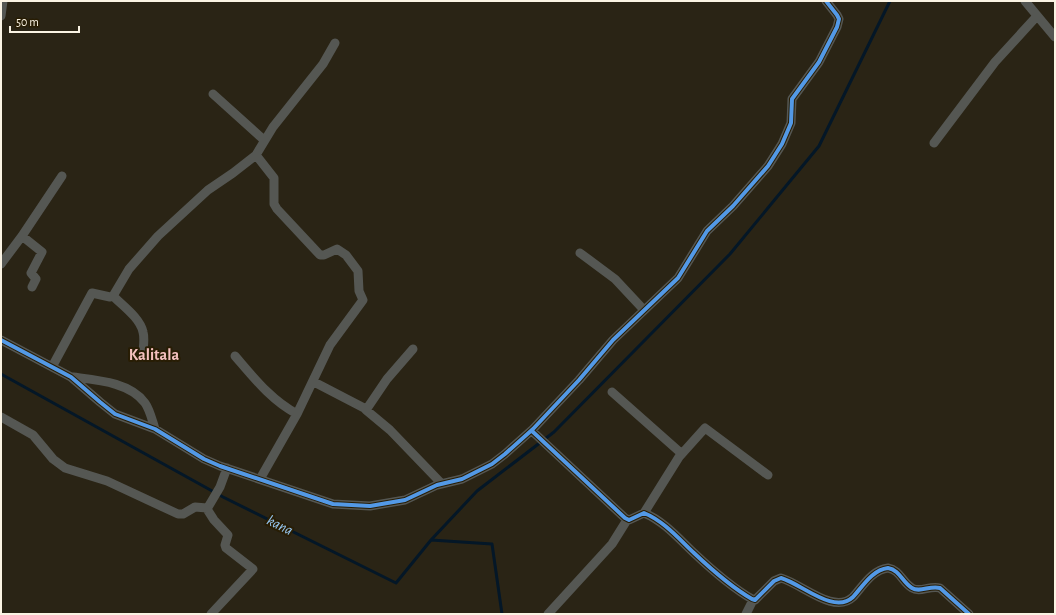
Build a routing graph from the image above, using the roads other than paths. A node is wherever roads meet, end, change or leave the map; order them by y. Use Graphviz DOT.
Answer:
graph roads {
  1 [pos="3,1"];
  2 [pos="826,1"];
  3 [pos="1025,1"];
  4 [pos="1,16"];
  5 [pos="1037,16"];
  6 [pos="1055,38"];
  7 [pos="335,44"];
  8 [pos="213,94"];
  9 [pos="264,140"];
  10 [pos="934,143"];
  11 [pos="256,154"];
  12 [pos="62,176"];
  13 [pos="22,236"];
  14 [pos="580,253"];
  15 [pos="1,264"];
  16 [pos="32,288"];
  17 [pos="112,296"];
  18 [pos="644,310"];
  19 [pos="1,340"];
  20 [pos="413,349"];
  21 [pos="143,354"];
  22 [pos="235,356"];
  23 [pos="52,367"];
  24 [pos="71,377"];
  25 [pos="314,382"];
  26 [pos="612,392"];
  27 [pos="366,409"];
  28 [pos="297,414"];
  29 [pos="1,417"];
  30 [pos="155,429"];
  31 [pos="532,431"];
  32 [pos="682,454"];
  33 [pos="227,468"];
  34 [pos="768,475"];
  35 [pos="260,479"];
  36 [pos="442,484"];
  37 [pos="208,506"];
  38 [pos="644,513"];
  39 [pos="627,520"];
  40 [pos="753,600"];
  41 [pos="211,614"];
  42 [pos="548,614"];
  43 [pos="746,614"];
  44 [pos="969,614"];
  1 -- 4 [label="street"];
  2 -- 18 [label="street"];
  3 -- 5 [label="street"];
  5 -- 6 [label="street"];
  5 -- 10 [label="street"];
  7 -- 9 [label="street"];
  8 -- 9 [label="street"];
  9 -- 11 [label="street"];
  11 -- 17 [label="street"];
  11 -- 25 [label="street"];
  12 -- 13 [label="street"];
  13 -- 15 [label="street"];
  13 -- 16 [label="street"];
  14 -- 18 [label="street"];
  17 -- 21 [label="street"];
  17 -- 23 [label="street"];
  18 -- 31 [label="street"];
  19 -- 23 [label="street"];
  20 -- 27 [label="street"];
  22 -- 28 [label="street"];
  23 -- 24 [label="street"];
  24 -- 30 [label="street"];
  24 -- 30 [label="street"];
  25 -- 27 [label="street"];
  25 -- 28 [label="street"];
  26 -- 32 [label="street"];
  27 -- 36 [label="street"];
  28 -- 35 [label="street"];
  29 -- 37 [label="street"];
  30 -- 33 [label="street"];
  31 -- 36 [label="street"];
  31 -- 39 [label="street"];
  32 -- 34 [label="street"];
  32 -- 38 [label="street"];
  33 -- 35 [label="street"];
  33 -- 37 [label="street"];
  35 -- 36 [label="street"];
  37 -- 41 [label="street"];
  38 -- 39 [label="street"];
  38 -- 40 [label="street"];
  39 -- 42 [label="street"];
  40 -- 43 [label="street"];
  40 -- 44 [label="street"];
}
